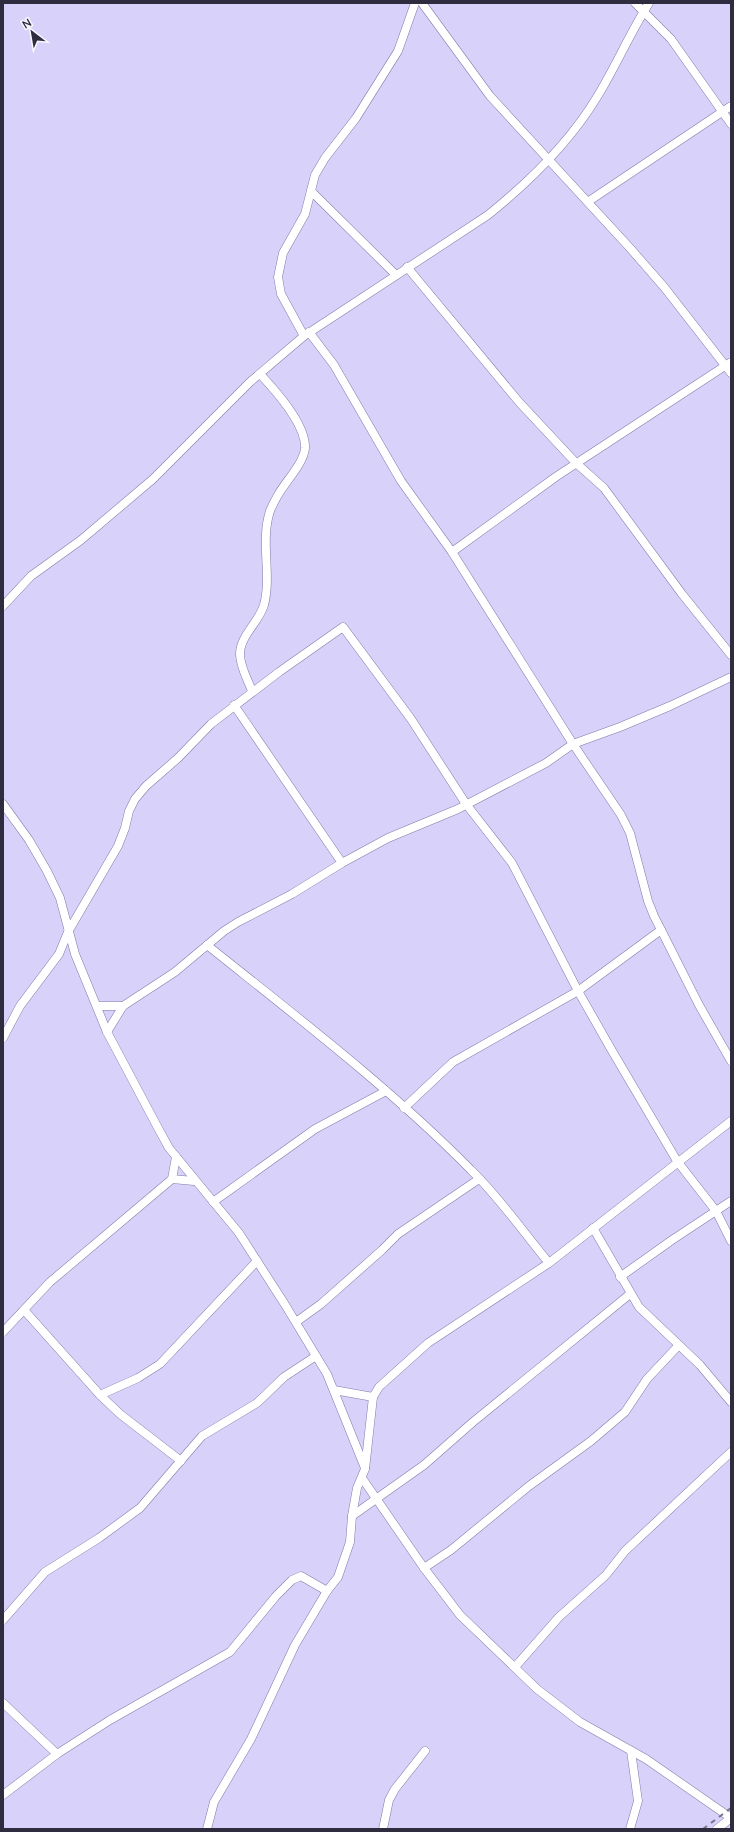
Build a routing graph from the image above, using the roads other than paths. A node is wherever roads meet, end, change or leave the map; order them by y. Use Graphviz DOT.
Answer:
graph roads {
  1 [pos="415,3"];
  2 [pos="422,3"];
  3 [pos="635,3"];
  4 [pos="649,3"];
  5 [pos="644,11"];
  6 [pos="731,106"];
  7 [pos="723,111"];
  8 [pos="731,124"];
  9 [pos="549,158"];
  10 [pos="311,190"];
  11 [pos="588,201"];
  12 [pos="407,267"];
  13 [pos="396,275"];
  14 [pos="306,334"];
  15 [pos="728,364"];
  16 [pos="731,373"];
  17 [pos="260,374"];
  18 [pos="576,463"];
  19 [pos="452,552"];
  20 [pos="3,606"];
  21 [pos="731,655"];
  22 [pos="731,677"];
  23 [pos="252,691"];
  24 [pos="234,705"];
  25 [pos="573,744"];
  26 [pos="3,804"];
  27 [pos="466,804"];
  28 [pos="342,863"];
  29 [pos="661,930"];
  30 [pos="68,932"];
  31 [pos="207,945"];
  32 [pos="578,991"];
  33 [pos="96,1006"];
  34 [pos="123,1006"];
  35 [pos="107,1032"];
  36 [pos="3,1038"];
  37 [pos="731,1061"];
  38 [pos="386,1091"];
  39 [pos="404,1108"];
  40 [pos="731,1121"];
  41 [pos="176,1157"];
  42 [pos="677,1161"];
  43 [pos="172,1179"];
  44 [pos="479,1179"];
  45 [pos="194,1181"];
  46 [pos="731,1201"];
  47 [pos="213,1202"];
  48 [pos="716,1211"];
  49 [pos="593,1228"];
  50 [pos="731,1241"];
  51 [pos="257,1261"];
  52 [pos="549,1263"];
  53 [pos="620,1276"];
  54 [pos="630,1294"];
  55 [pos="24,1310"];
  56 [pos="296,1322"];
  57 [pos="3,1332"];
  58 [pos="679,1345"];
  59 [pos="316,1356"];
  60 [pos="334,1390"];
  61 [pos="100,1395"];
  62 [pos="374,1397"];
  63 [pos="731,1402"];
  64 [pos="731,1452"];
  65 [pos="181,1461"];
  66 [pos="365,1469"];
  67 [pos="362,1478"];
  68 [pos="377,1498"];
  69 [pos="352,1516"];
  70 [pos="424,1568"];
  71 [pos="327,1591"];
  72 [pos="3,1620"];
  73 [pos="515,1667"];
  74 [pos="4,1706"];
  75 [pos="425,1751"];
  76 [pos="631,1751"];
  77 [pos="57,1754"];
  78 [pos="3,1795"];
  79 [pos="731,1818"];
  80 [pos="207,1829"];
  81 [pos="383,1829"];
  82 [pos="630,1829"];
  83 [pos="717,1829"];
  1 -- 10 [label="street"];
  2 -- 9 [label="street"];
  3 -- 5 [label="street"];
  4 -- 5 [label="street"];
  5 -- 7 [label="street"];
  5 -- 9 [label="street"];
  6 -- 7 [label="street"];
  7 -- 8 [label="street"];
  7 -- 11 [label="street"];
  9 -- 11 [label="street"];
  9 -- 12 [label="street"];
  10 -- 13 [label="street"];
  10 -- 14 [label="street"];
  11 -- 15 [label="street"];
  12 -- 13 [label="street"];
  12 -- 18 [label="street"];
  13 -- 14 [label="street"];
  14 -- 17 [label="street"];
  14 -- 19 [label="street"];
  15 -- 16 [label="street"];
  15 -- 18 [label="street"];
  17 -- 20 [label="street"];
  17 -- 23 [label="street"];
  18 -- 19 [label="street"];
  18 -- 21 [label="street"];
  19 -- 25 [label="street"];
  22 -- 25 [label="street"];
  23 -- 24 [label="street"];
  23 -- 27 [label="street"];
  24 -- 28 [label="street"];
  24 -- 30 [label="street"];
  25 -- 27 [label="street"];
  25 -- 29 [label="street"];
  26 -- 30 [label="street"];
  27 -- 28 [label="street"];
  27 -- 32 [label="street"];
  28 -- 31 [label="street"];
  29 -- 32 [label="street"];
  29 -- 37 [label="street"];
  30 -- 33 [label="street"];
  30 -- 36 [label="street"];
  31 -- 34 [label="street"];
  31 -- 38 [label="street"];
  32 -- 39 [label="street"];
  32 -- 42 [label="street"];
  33 -- 34 [label="street"];
  33 -- 35 [label="street"];
  34 -- 35 [label="street"];
  35 -- 41 [label="street"];
  38 -- 39 [label="street"];
  38 -- 47 [label="street"];
  39 -- 44 [label="street"];
  40 -- 42 [label="street"];
  41 -- 43 [label="street"];
  41 -- 45 [label="street"];
  42 -- 48 [label="street"];
  42 -- 49 [label="street"];
  43 -- 45 [label="street"];
  43 -- 55 [label="street"];
  44 -- 52 [label="street"];
  44 -- 56 [label="street"];
  45 -- 47 [label="street"];
  46 -- 48 [label="street"];
  47 -- 51 [label="street"];
  48 -- 50 [label="street"];
  48 -- 53 [label="street"];
  49 -- 52 [label="street"];
  49 -- 53 [label="street"];
  51 -- 56 [label="street"];
  51 -- 61 [label="street"];
  52 -- 62 [label="street"];
  53 -- 54 [label="street"];
  54 -- 58 [label="street"];
  54 -- 68 [label="street"];
  55 -- 57 [label="street"];
  55 -- 61 [label="street"];
  56 -- 59 [label="street"];
  58 -- 63 [label="street"];
  58 -- 70 [label="street"];
  59 -- 60 [label="street"];
  59 -- 65 [label="street"];
  60 -- 62 [label="street"];
  60 -- 66 [label="street"];
  61 -- 65 [label="street"];
  62 -- 66 [label="street"];
  64 -- 73 [label="street"];
  65 -- 72 [label="street"];
  66 -- 67 [label="street"];
  67 -- 68 [label="street"];
  67 -- 69 [label="street"];
  68 -- 69 [label="street"];
  68 -- 70 [label="street"];
  69 -- 71 [label="street"];
  70 -- 73 [label="street"];
  71 -- 77 [label="street"];
  71 -- 80 [label="street"];
  73 -- 76 [label="street"];
  74 -- 77 [label="street"];
  75 -- 81 [label="street"];
  76 -- 79 [label="street"];
  76 -- 82 [label="street"];
  77 -- 78 [label="street"];
  79 -- 83 [label="street"];
}
